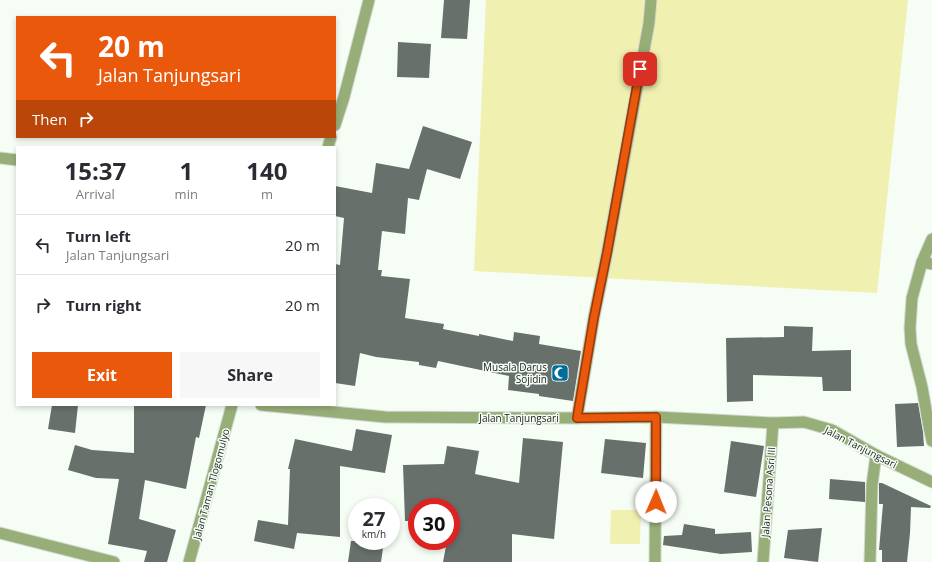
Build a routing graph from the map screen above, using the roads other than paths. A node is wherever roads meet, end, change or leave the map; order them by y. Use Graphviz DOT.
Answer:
graph roads {
  1 [pos="369,0"];
  2 [pos="651,0"];
  3 [pos="336,122"];
  4 [pos="0,158"];
  5 [pos="16,160"];
  6 [pos="932,239"];
  7 [pos="927,263"];
  8 [pos="232,406"];
  9 [pos="271,406"];
  10 [pos="656,417"];
  11 [pos="577,418"];
  12 [pos="773,423"];
  13 [pos="932,441"];
  14 [pos="876,455"];
  15 [pos="932,482"];
  16 [pos="0,532"];
  17 [pos="114,562"];
  18 [pos="189,562"];
  19 [pos="655,562"];
  20 [pos="763,562"];
  21 [pos="870,562"];
  1 -- 3 [label="street"];
  2 -- 11 [label="street"];
  4 -- 5 [label="street"];
  6 -- 7 [label="street"];
  7 -- 13 [label="street"];
  8 -- 18 [label="street, Jalan Taman Tlogomulyo"];
  9 -- 11 [label="street, Jalan Tanjungsari"];
  10 -- 11 [label="street, Jalan Tanjungsari"];
  10 -- 12 [label="street, Jalan Tanjungsari"];
  10 -- 19 [label="street"];
  12 -- 14 [label="street, Jalan Tanjungsari"];
  12 -- 20 [label="street, Jalan Pesona Asri III"];
  14 -- 15 [label="street, Jalan Tanjungsari"];
  14 -- 21 [label="street"];
  16 -- 17 [label="street"];
}
